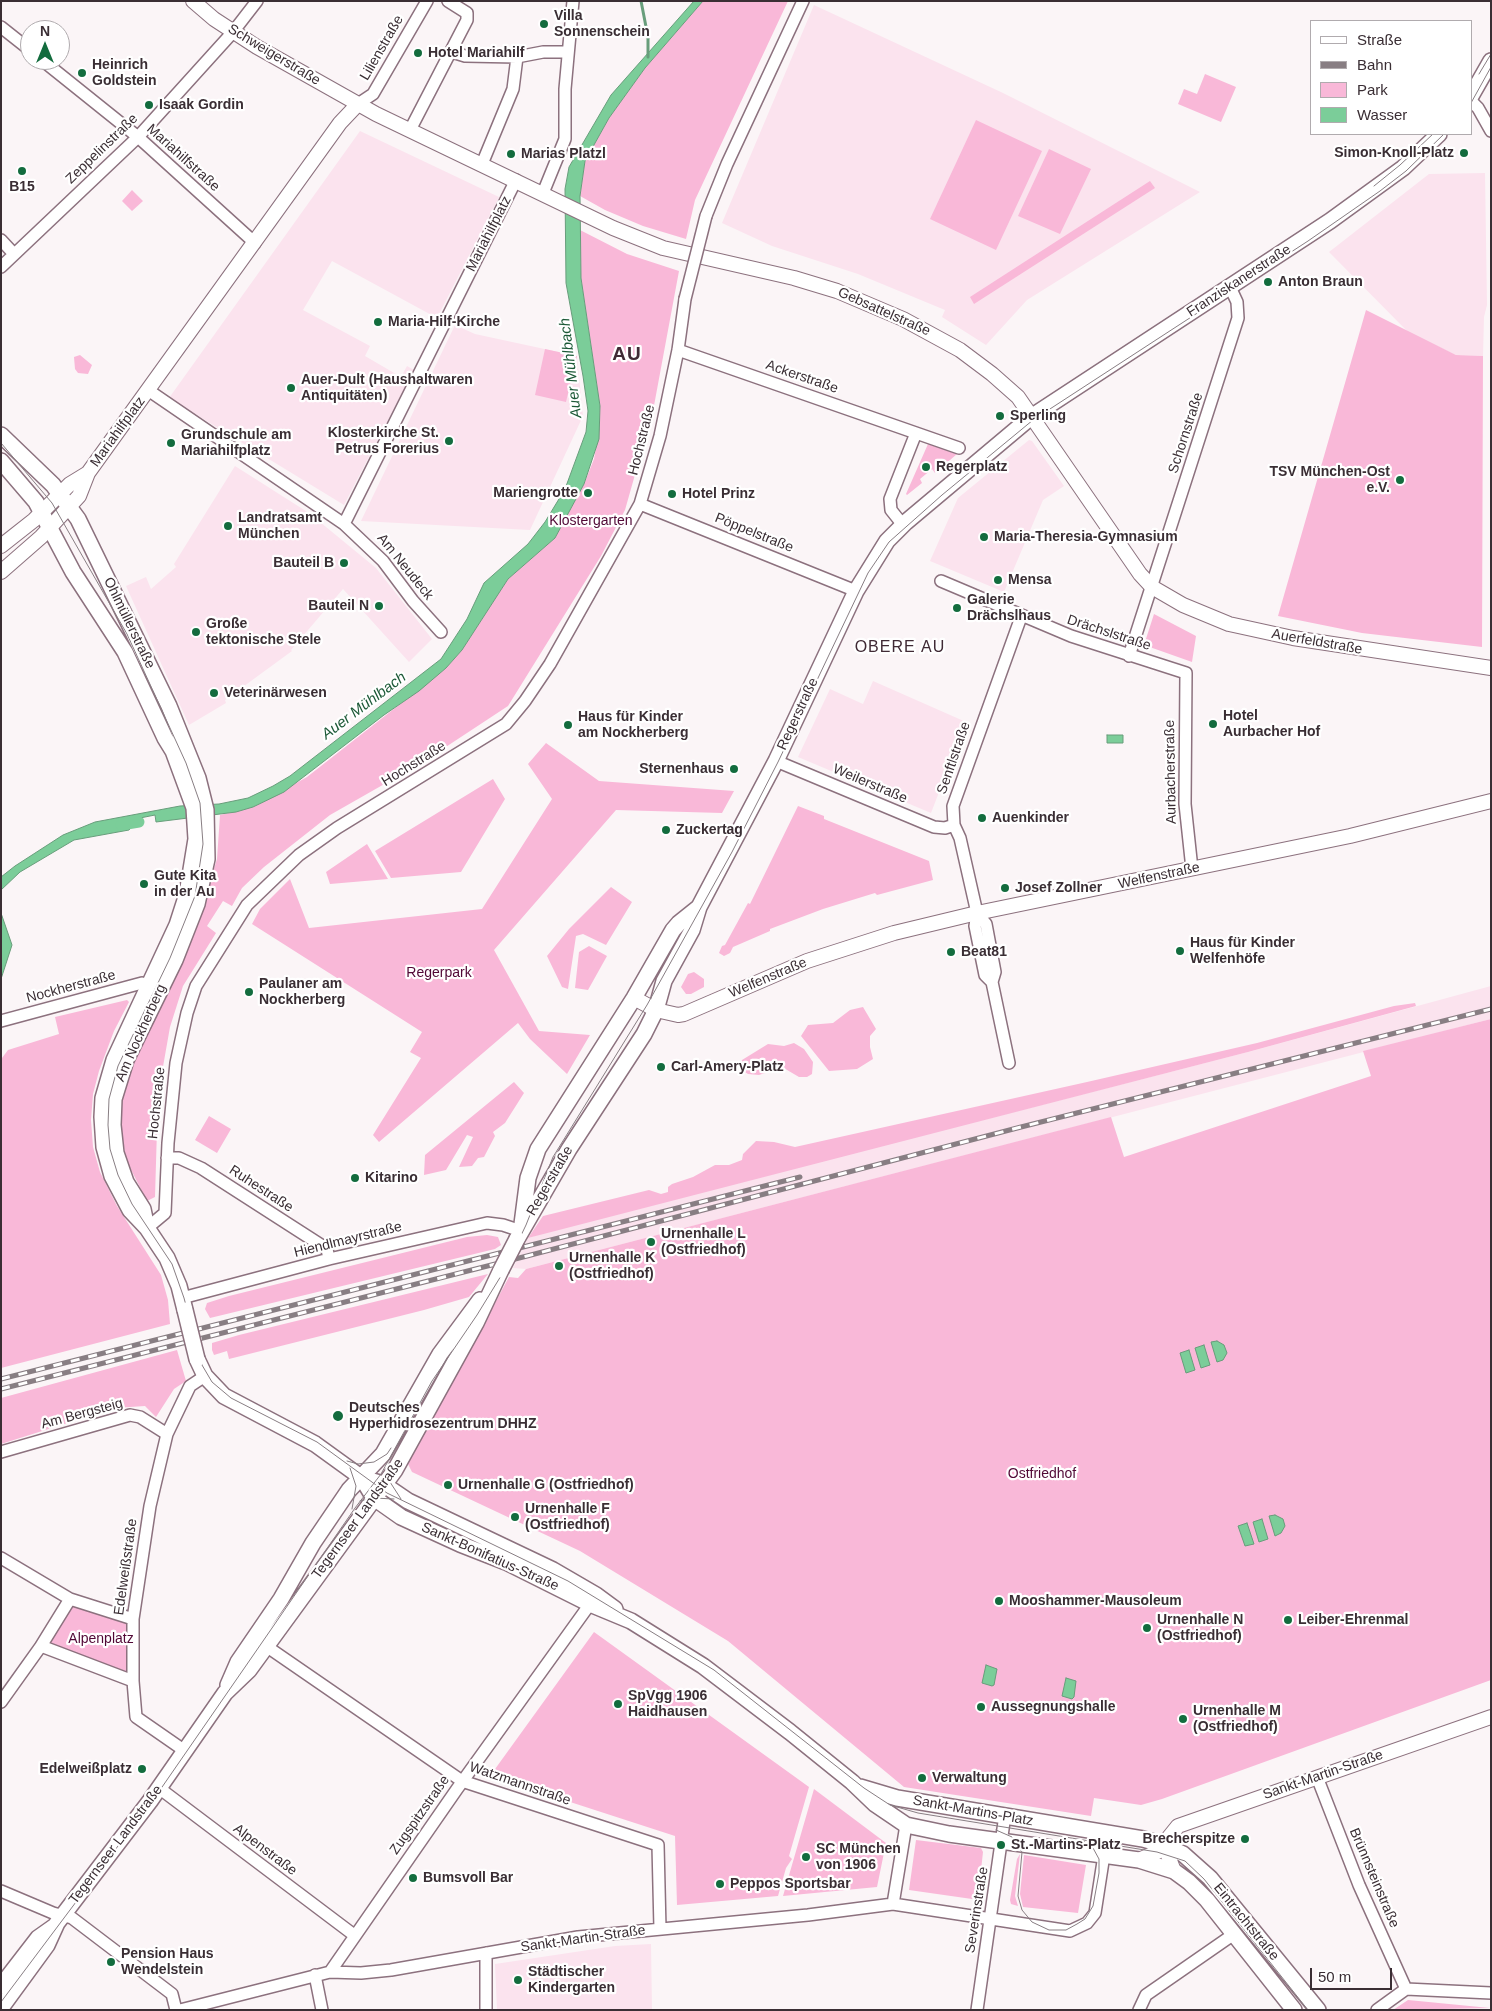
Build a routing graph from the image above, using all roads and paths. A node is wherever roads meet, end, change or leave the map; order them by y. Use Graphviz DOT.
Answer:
graph roads {
  1 [pos="193,1"];
  2 [pos="257,1"];
  3 [pos="427,1"];
  4 [pos="448,1"];
  5 [pos="573,1"];
  6 [pos="803,1"];
  7 [pos="1,27"];
  8 [pos="233,32"];
  9 [pos="20,42"];
  10 [pos="452,52"];
  11 [pos="568,52"];
  12 [pos="517,57"];
  13 [pos="1491,61"];
  14 [pos="54,70"];
  15 [pos="1472,94"];
  16 [pos="1472,102"];
  17 [pos="358,104"];
  18 [pos="410,130"];
  19 [pos="1491,131"];
  20 [pos="1438,135"];
  21 [pos="138,137"];
  22 [pos="482,164"];
  23 [pos="516,180"];
  24 [pos="547,195"];
  25 [pos="1,240"];
  26 [pos="255,243"];
  27 [pos="14,254"];
  28 [pos="1,267"];
  29 [pos="1230,287"];
  30 [pos="678,350"];
  31 [pos="148,390"];
  32 [pos="1031,417"];
  33 [pos="916,433"];
  34 [pos="1,435"];
  35 [pos="959,448"];
  36 [pos="1,461"];
  37 [pos="65,500"];
  38 [pos="640,504"];
  39 [pos="42,513"];
  40 [pos="344,524"];
  41 [pos="903,525"];
  42 [pos="49,528"];
  43 [pos="1,546"];
  44 [pos="1,572"];
  45 [pos="941,581"];
  46 [pos="1152,587"];
  47 [pos="856,591"];
  48 [pos="1021,617"];
  49 [pos="441,632"];
  50 [pos="1129,656"];
  51 [pos="1491,668"];
  52 [pos="1185,674"];
  53 [pos="776,761"];
  54 [pos="1491,801"];
  55 [pos="954,825"];
  56 [pos="208,838"];
  57 [pos="195,850"];
  58 [pos="1192,869"];
  59 [pos="699,907"];
  60 [pos="978,913"];
  61 [pos="148,986"];
  62 [pos="634,998"];
  63 [pos="656,1010"];
  64 [pos="1,1021"];
  65 [pos="1009,1063"];
  66 [pos="167,1158"];
  67 [pos="147,1228"];
  68 [pos="519,1235"];
  69 [pos="329,1259"];
  70 [pos="499,1273"];
  71 [pos="184,1304"];
  72 [pos="197,1359"];
  73 [pos="205,1376"];
  74 [pos="167,1434"];
  75 [pos="1,1452"];
  76 [pos="362,1478"];
  77 [pos="384,1485"];
  78 [pos="374,1498"];
  79 [pos="1,1558"];
  80 [pos="70,1599"];
  81 [pos="590,1604"];
  82 [pos="133,1618"];
  83 [pos="631,1621"];
  84 [pos="41,1646"];
  85 [pos="266,1646"];
  86 [pos="133,1681"];
  87 [pos="225,1693"];
  88 [pos="1,1702"];
  89 [pos="1491,1717"];
  90 [pos="185,1751"];
  91 [pos="1317,1777"];
  92 [pos="462,1781"];
  93 [pos="852,1782"];
  94 [pos="158,1788"];
  95 [pos="1005,1816"];
  96 [pos="906,1825"];
  97 [pos="1002,1842"];
  98 [pos="1164,1845"];
  99 [pos="1104,1855"];
  100 [pos="1138,1860"];
  101 [pos="1174,1871"];
  102 [pos="1,1892"];
  103 [pos="893,1904"];
  104 [pos="991,1918"];
  105 [pos="60,1920"];
  106 [pos="660,1929"];
  107 [pos="1234,1934"];
  108 [pos="354,1935"];
  109 [pos="486,1953"];
  110 [pos="330,1972"];
  111 [pos="315,1975"];
  112 [pos="2,1985"];
  113 [pos="1406,1989"];
  114 [pos="1491,1993"];
  115 [pos="1,2008"];
  116 [pos="176,2010"];
  117 [pos="180,2010"];
  118 [pos="322,2010"];
  119 [pos="486,2010"];
  120 [pos="977,2010"];
  121 [pos="1139,2010"];
  122 [pos="1294,2010"];
  123 [pos="1318,2010"];
  124 [pos="1377,2010"];
  1 -- 8 [label="street, Schweigerstraße"];
  2 -- 8 [label="street, Zeppelinstraße"];
  3 -- 17 [label="street, Lilienstraße"];
  4 -- 10 [label="street"];
  5 -- 11 [label="street"];
  6 -- 30 [label="street, Hochstraße, bridge"];
  7 -- 9 [label="street"];
  8 -- 17 [label="street, Schweigerstraße"];
  8 -- 21 [label="street, Zeppelinstraße"];
  10 -- 12 [label="street"];
  10 -- 18 [label="street"];
  11 -- 12 [label="street"];
  11 -- 24 [label="street"];
  12 -- 22 [label="street"];
  13 -- 15 [label="main road"];
  14 -- 21 [label="street, Mariahilfstraße"];
  16 -- 19 [label="street"];
  17 -- 18 [label="street, Mariahilfplatz"];
  17 -- 26 [label="street, Mariahilfplatz"];
  18 -- 22 [label="street, Mariahilfplatz"];
  20 -- 29 [label="main road, Franziskanerstraße"];
  21 -- 26 [label="street, Mariahilfstraße"];
  21 -- 27 [label="street, Zeppelinstraße"];
  22 -- 23 [label="street, Mariahilfplatz"];
  23 -- 24 [label="street, Gebsattelstraße"];
  23 -- 40 [label="street, Mariahilfplatz"];
  24 -- 32 [label="street, Gebsattelstraße"];
  25 -- 27 [label="street"];
  26 -- 31 [label="street, Mariahilfplatz"];
  27 -- 28 [label="street, Zeppelinstraße"];
  29 -- 32 [label="main road, Franziskanerstraße"];
  29 -- 46 [label="street, Schornstraße"];
  30 -- 33 [label="street, Ackerstraße"];
  30 -- 38 [label="street, Hochstraße"];
  31 -- 37 [label="street, Mariahilfplatz"];
  31 -- 40 [label="street, Mariahilfplatz"];
  32 -- 41 [label="main road"];
  32 -- 46 [label="street, Gebsattelstraße"];
  33 -- 35 [label="street"];
  33 -- 41 [label="street"];
  34 -- 37 [label="main road, Ohlmüllerstraße"];
  36 -- 39 [label="main road, Ohlmüllerstraße"];
  37 -- 39 [label="street"];
  37 -- 42 [label="street, Mariahilfplatz"];
  37 -- 56 [label="main road, Ohlmüllerstraße"];
  38 -- 47 [label="street, Pöppelstraße"];
  38 -- 66 [label="street, Hochstraße"];
  39 -- 42 [label="main road, Ohlmüllerstraße"];
  39 -- 43 [label="street"];
  40 -- 49 [label="street, Am Neudeck"];
  41 -- 47 [label="main road, Regerstraße"];
  42 -- 44 [label="street, Mariahilfplatz"];
  42 -- 57 [label="main road, Ohlmüllerstraße"];
  45 -- 48 [label="street, Drächslstraße"];
  46 -- 50 [label="street, Schornstraße"];
  46 -- 51 [label="street, Auerfeldstraße"];
  47 -- 53 [label="main road, Regerstraße"];
  48 -- 50 [label="street, Drächslstraße"];
  48 -- 55 [label="street, Senftlstraße"];
  50 -- 52 [label="street, Drächslstraße"];
  52 -- 58 [label="street, Aurbacherstraße"];
  53 -- 55 [label="street, Weilerstraße"];
  53 -- 59 [label="main road, Regerstraße"];
  54 -- 58 [label="street, Welfenstraße"];
  55 -- 60 [label="street, Senftlstraße"];
  56 -- 67 [label="main road, Am Nockherberg"];
  57 -- 61 [label="main road, Am Nockherberg"];
  58 -- 60 [label="street, Welfenstraße"];
  59 -- 62 [label="main road, Regerstraße"];
  59 -- 63 [label="main road, Regerstraße"];
  60 -- 63 [label="street, Welfenstraße"];
  60 -- 65 [label="street, Senftlstraße"];
  61 -- 64 [label="street, Nockherstraße"];
  61 -- 67 [label="main road, Am Nockherberg"];
  62 -- 63 [label="street, Welfenstraße"];
  62 -- 68 [label="main road, Regerstraße"];
  63 -- 68 [label="main road, Regerstraße"];
  66 -- 67 [label="street, Hochstraße"];
  66 -- 69 [label="street, Ruhestraße"];
  67 -- 71 [label="main road, Am Nockherberg"];
  68 -- 69 [label="street, Hiendlmayrstraße"];
  68 -- 70 [label="main road, Tegernseer Landstraße, bridge"];
  69 -- 71 [label="street, Hiendlmayrstraße"];
  70 -- 76 [label="main road, Tegernseer Landstraße"];
  70 -- 77 [label="main road, Tegernseer Landstraße"];
  71 -- 72 [label="main road, Am Nockherberg, bridge"];
  72 -- 73 [label="main road, Sankt-Bonifatius-Straße"];
  73 -- 74 [label="street, Edelweißstraße"];
  73 -- 76 [label="main road, Sankt-Bonifatius-Straße"];
  74 -- 75 [label="street, Am Bergsteig"];
  74 -- 82 [label="street, Edelweißstraße"];
  76 -- 77 [label="main road, Sankt-Bonifatius-Straße"];
  76 -- 78 [label="main road, Sankt-Bonifatius-Straße"];
  76 -- 87 [label="main road, Tegernseer Landstraße"];
  77 -- 78 [label="main road, Tegernseer Landstraße"];
  77 -- 83 [label="main road, Sankt-Bonifatius-Straße"];
  78 -- 81 [label="main road, Sankt-Bonifatius-Straße"];
  78 -- 85 [label="main road, Tegernseer Landstraße"];
  79 -- 80 [label="street"];
  80 -- 82 [label="street"];
  80 -- 84 [label="street"];
  81 -- 83 [label="main road, Sankt-Bonifatius-Straße"];
  81 -- 92 [label="street, Zugspitzstraße"];
  82 -- 86 [label="street, Edelweißstraße"];
  83 -- 93 [label="main road, Sankt-Bonifatius-Straße"];
  84 -- 86 [label="street"];
  84 -- 88 [label="street"];
  85 -- 87 [label="main road, Tegernseer Landstraße"];
  85 -- 92 [label="street, Watzmannstraße"];
  86 -- 90 [label="street, Edelweißstraße"];
  87 -- 90 [label="main road, Tegernseer Landstraße"];
  89 -- 91 [label="street, Sankt-Martin-Straße"];
  90 -- 94 [label="main road, Tegernseer Landstraße"];
  91 -- 98 [label="street, Sankt-Martin-Straße"];
  91 -- 113 [label="street, Brünnsteinstraße"];
  92 -- 106 [label="street, Watzmannstraße"];
  92 -- 108 [label="street, Zugspitzstraße"];
  93 -- 95 [label="main road, Sankt-Martins-Platz"];
  93 -- 96 [label="main road, Sankt-Martins-Platz"];
  94 -- 105 [label="main road, Tegernseer Landstraße"];
  94 -- 108 [label="street, Alpenstraße"];
  95 -- 97 [label="street, Severinstraße"];
  95 -- 98 [label="main road, Sankt-Martins-Platz"];
  96 -- 97 [label="main road, Sankt-Martins-Platz"];
  96 -- 103 [label="street, Sankt-Martins-Platz"];
  97 -- 99 [label="main road, Sankt-Martins-Platz"];
  97 -- 104 [label="street, Severinstraße"];
  98 -- 100 [label="street"];
  98 -- 101 [label="street"];
  98 -- 123 [label="main road, Eintrachtstraße"];
  99 -- 100 [label="main road, Sankt-Martins-Platz"];
  99 -- 104 [label="street"];
  100 -- 101 [label="main road, Eintrachtstraße"];
  101 -- 107 [label="main road, Eintrachtstraße"];
  102 -- 105 [label="street"];
  103 -- 104 [label="street, Sankt-Martin-Straße"];
  103 -- 106 [label="street, Sankt-Martin-Straße"];
  104 -- 120 [label="street, Severinstraße"];
  105 -- 112 [label="main road, Tegernseer Landstraße"];
  105 -- 115 [label="main road, Tegernseer Landstraße"];
  105 -- 116 [label="street"];
  106 -- 109 [label="street, Sankt-Martin-Straße"];
  107 -- 121 [label="street"];
  107 -- 122 [label="main road, Eintrachtstraße"];
  108 -- 110 [label="street, Zugspitzstraße"];
  109 -- 110 [label="street, Sankt-Martin-Straße"];
  109 -- 119 [label="street"];
  110 -- 111 [label="street, Sankt-Martin-Straße"];
  111 -- 117 [label="street, Sankt-Martin-Straße"];
  111 -- 118 [label="street"];
  113 -- 114 [label="street"];
  113 -- 124 [label="street"];
}
